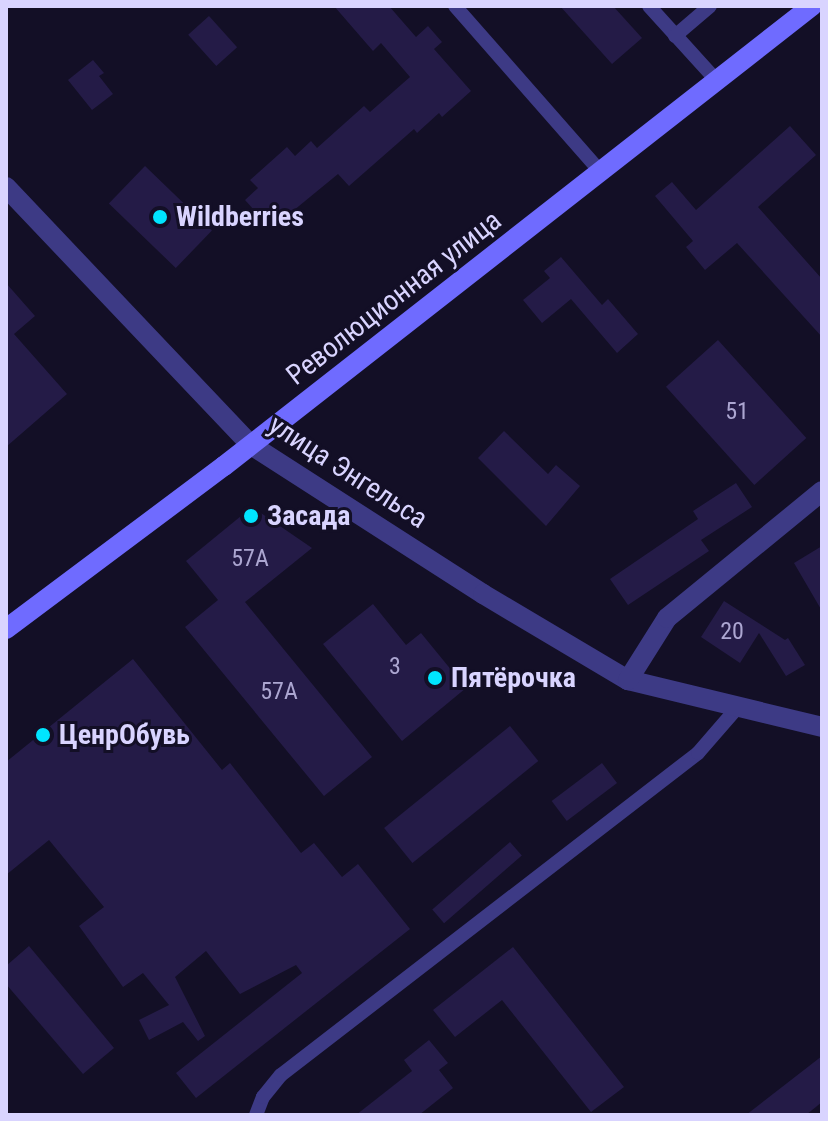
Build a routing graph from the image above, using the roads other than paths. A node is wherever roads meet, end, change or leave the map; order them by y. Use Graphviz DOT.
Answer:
graph roads {
  1 [pos="455,6"];
  2 [pos="649,6"];
  3 [pos="710,6"];
  4 [pos="812,6"];
  5 [pos="675,36"];
  6 [pos="716,80"];
  7 [pos="601,172"];
  8 [pos="6,187"];
  9 [pos="251,445"];
  10 [pos="822,491"];
  11 [pos="6,629"];
  12 [pos="628,680"];
  13 [pos="738,707"];
  14 [pos="822,727"];
  15 [pos="256,1115"];
  1 -- 7 [label="lane"];
  2 -- 5 [label="lane"];
  3 -- 5 [label="lane"];
  4 -- 6 [label="street, Революционная улица"];
  5 -- 6 [label="lane"];
  6 -- 7 [label="street, Революционная улица"];
  7 -- 9 [label="street, Революционная улица"];
  8 -- 9 [label="street, улица Энгельса"];
  9 -- 11 [label="street, Революционная улица"];
  9 -- 12 [label="street, улица Энгельса"];
  10 -- 12 [label="street"];
  12 -- 13 [label="street, улица Энгельса"];
  13 -- 14 [label="street, улица Энгельса"];
  13 -- 15 [label="lane"];
}
